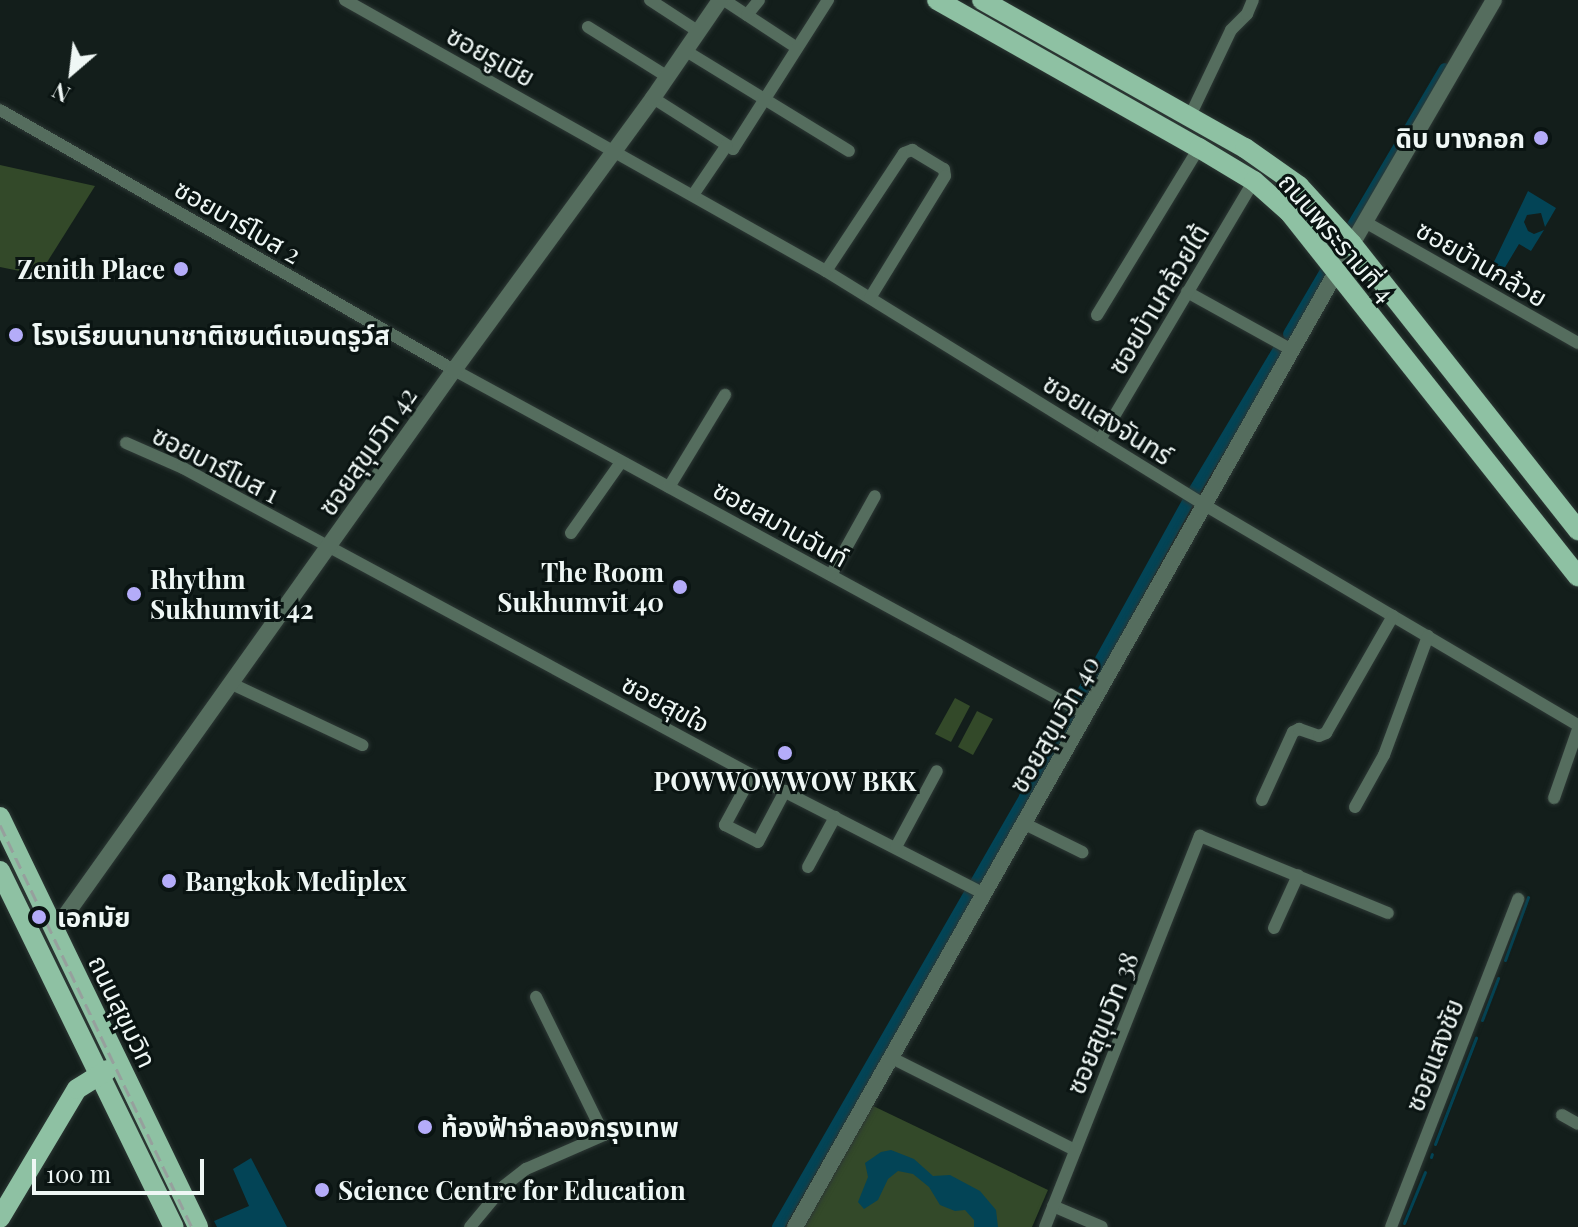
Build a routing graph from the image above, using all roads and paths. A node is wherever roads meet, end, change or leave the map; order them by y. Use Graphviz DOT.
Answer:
graph roads {
  1 [pos="345,0"];
  2 [pos="650,0"];
  3 [pos="722,0"];
  4 [pos="759,0"];
  5 [pos="828,0"];
  6 [pos="937,0"];
  7 [pos="982,0"];
  8 [pos="1253,0"];
  9 [pos="1494,0"];
  10 [pos="747,15"];
  11 [pos="588,27"];
  12 [pos="699,32"];
  13 [pos="797,48"];
  14 [pos="686,51"];
  15 [pos="668,77"];
  16 [pos="653,98"];
  17 [pos="762,100"];
  18 [pos="0,110"];
  19 [pos="1190,116"];
  20 [pos="727,145"];
  21 [pos="1199,148"];
  22 [pos="615,150"];
  23 [pos="849,151"];
  24 [pos="1254,181"];
  25 [pos="693,195"];
  26 [pos="1365,222"];
  27 [pos="1352,244"];
  28 [pos="826,271"];
  29 [pos="1337,271"];
  30 [pos="1187,292"];
  31 [pos="870,298"];
  32 [pos="1097,315"];
  33 [pos="1578,343"];
  34 [pos="1292,350"];
  35 [pos="454,370"];
  36 [pos="725,395"];
  37 [pos="1100,440"];
  38 [pos="126,443"];
  39 [pos="621,462"];
  40 [pos="669,487"];
  41 [pos="875,496"];
  42 [pos="1206,506"];
  43 [pos="1578,530"];
  44 [pos="571,533"];
  45 [pos="327,549"];
  46 [pos="831,575"];
  47 [pos="1578,576"];
  48 [pos="1393,616"];
  49 [pos="1428,636"];
  50 [pos="232,684"];
  51 [pos="1084,714"];
  52 [pos="1578,727"];
  53 [pos="362,745"];
  54 [pos="937,771"];
  55 [pos="752,775"];
  56 [pos="785,791"];
  57 [pos="1554,798"];
  58 [pos="1262,800"];
  59 [pos="1355,807"];
  60 [pos="0,817"];
  61 [pos="835,817"];
  62 [pos="1025,824"];
  63 [pos="896,847"];
  64 [pos="1082,852"];
  65 [pos="808,867"];
  66 [pos="0,871"];
  67 [pos="1298,875"];
  68 [pos="977,889"];
  69 [pos="1518,899"];
  70 [pos="1388,913"];
  71 [pos="1274,928"];
  72 [pos="55,930"];
  73 [pos="34,941"];
  74 [pos="536,997"];
  75 [pos="892,1058"];
  76 [pos="121,1066"];
  77 [pos="98,1073"];
  78 [pos="1562,1115"];
  79 [pos="1578,1124"];
  80 [pos="1075,1150"];
  81 [pos="1053,1206"];
  82 [pos="0,1218"];
  83 [pos="174,1227"];
  84 [pos="198,1227"];
  85 [pos="470,1227"];
  86 [pos="795,1227"];
  87 [pos="1045,1227"];
  88 [pos="1102,1227"];
  89 [pos="1391,1227"];
  1 -- 22 [label="street, ซอยรูเบีย"];
  2 -- 12 [label="street"];
  3 -- 10 [label="street"];
  3 -- 12 [label="street, ซอยสุขุมวิท 42"];
  4 -- 10 [label="street"];
  5 -- 13 [label="street"];
  6 -- 21 [label="main road, ถนนพระรามที่ 4"];
  7 -- 19 [label="main road, ถนนพระรามที่ 4"];
  8 -- 19 [label="street"];
  9 -- 26 [label="street, ซอยสุขุมวิท 40"];
  10 -- 13 [label="street"];
  11 -- 15 [label="street"];
  12 -- 14 [label="street, ซอยสุขุมวิท 42"];
  13 -- 17 [label="street"];
  14 -- 15 [label="street, ซอยสุขุมวิท 42"];
  14 -- 17 [label="street"];
  15 -- 16 [label="street, ซอยสุขุมวิท 42"];
  16 -- 20 [label="street"];
  16 -- 22 [label="street, ซอยสุขุมวิท 42"];
  17 -- 20 [label="street"];
  17 -- 23 [label="street"];
  18 -- 35 [label="street, ซอยบาร์โบส 2"];
  19 -- 27 [label="main road, ถนนพระรามที่ 4"];
  20 -- 25 [label="street"];
  21 -- 24 [label="main road, ถนนพระรามที่ 4"];
  21 -- 32 [label="street"];
  22 -- 25 [label="street, ซอยแสงจันทร์"];
  22 -- 35 [label="street, ซอยสุขุมวิท 42"];
  24 -- 29 [label="main road, ถนนพระรามที่ 4"];
  24 -- 30 [label="street, ซอยบ้านกล้วยใต้"];
  25 -- 28 [label="street, ซอยแสงจันทร์"];
  26 -- 27 [label="street, ซอยสุขุมวิท 40"];
  26 -- 33 [label="street, ซอยบ้านกล้วย"];
  27 -- 29 [label="street, ซอยสุขุมวิท 40"];
  27 -- 43 [label="main road, ถนนพระรามที่ 4"];
  28 -- 31 [label="street, ซอยแสงจันทร์"];
  28 -- 31 [label="street"];
  29 -- 34 [label="street, ซอยสุขุมวิท 40"];
  29 -- 47 [label="main road, ถนนพระรามที่ 4"];
  30 -- 34 [label="street"];
  30 -- 37 [label="street, ซอยบ้านกล้วยใต้"];
  31 -- 37 [label="street, ซอยแสงจันทร์"];
  34 -- 42 [label="street, ซอยสุขุมวิท 40"];
  35 -- 39 [label="street, ซอยสมานฉันท์"];
  35 -- 45 [label="street, ซอยสุขุมวิท 42"];
  36 -- 40 [label="street"];
  37 -- 42 [label="street, ซอยแสงจันทร์"];
  38 -- 45 [label="street, ซอยบาร์โบส 1"];
  39 -- 40 [label="street, ซอยสมานฉันท์"];
  39 -- 44 [label="street"];
  40 -- 46 [label="street, ซอยสมานฉันท์"];
  41 -- 46 [label="street"];
  42 -- 48 [label="street, ซอยแสงจันทร์"];
  42 -- 51 [label="street, ซอยสุขุมวิท 40"];
  45 -- 50 [label="street, ซอยสุขุมวิท 42"];
  45 -- 55 [label="street, ซอยสุขใจ"];
  46 -- 51 [label="street, ซอยสมานฉันท์"];
  48 -- 49 [label="street, ซอยแสงจันทร์"];
  48 -- 58 [label="street"];
  49 -- 52 [label="street, ซอยแสงจันทร์"];
  49 -- 59 [label="street"];
  50 -- 53 [label="street"];
  50 -- 72 [label="street, ซอยสุขุมวิท 42"];
  51 -- 62 [label="street, ซอยสุขุมวิท 40"];
  52 -- 57 [label="street"];
  54 -- 63 [label="street"];
  55 -- 56 [label="street, ซอยสุขใจ"];
  55 -- 56 [label="street"];
  56 -- 61 [label="street, ซอยสุขใจ"];
  60 -- 72 [label="main road, ถนนสุขุมวิท"];
  61 -- 63 [label="street, ซอยสุขใจ"];
  61 -- 65 [label="street"];
  62 -- 64 [label="street"];
  62 -- 68 [label="street, ซอยสุขุมวิท 40"];
  63 -- 68 [label="street, ซอยสุขใจ"];
  66 -- 73 [label="main road, ถนนสุขุมวิท"];
  67 -- 70 [label="street"];
  67 -- 71 [label="street"];
  67 -- 80 [label="street, ซอยสุขุมวิท 38"];
  68 -- 75 [label="street, ซอยสุขุมวิท 40"];
  69 -- 89 [label="street, ซอยแสงชัย"];
  72 -- 73 [label="main road"];
  72 -- 76 [label="main road, ถนนสุขุมวิท"];
  73 -- 77 [label="main road, ถนนสุขุมวิท"];
  74 -- 85 [label="street"];
  75 -- 80 [label="street"];
  75 -- 86 [label="street, ซอยสุขุมวิท 40"];
  76 -- 77 [label="main road"];
  76 -- 84 [label="main road, ถนนสุขุมวิท"];
  77 -- 82 [label="main road"];
  77 -- 83 [label="main road, ถนนสุขุมวิท"];
  78 -- 79 [label="street"];
  80 -- 81 [label="street, ซอยสุขุมวิท 38"];
  81 -- 87 [label="street, ซอยสุขุมวิท 38"];
  81 -- 88 [label="street"];
}
